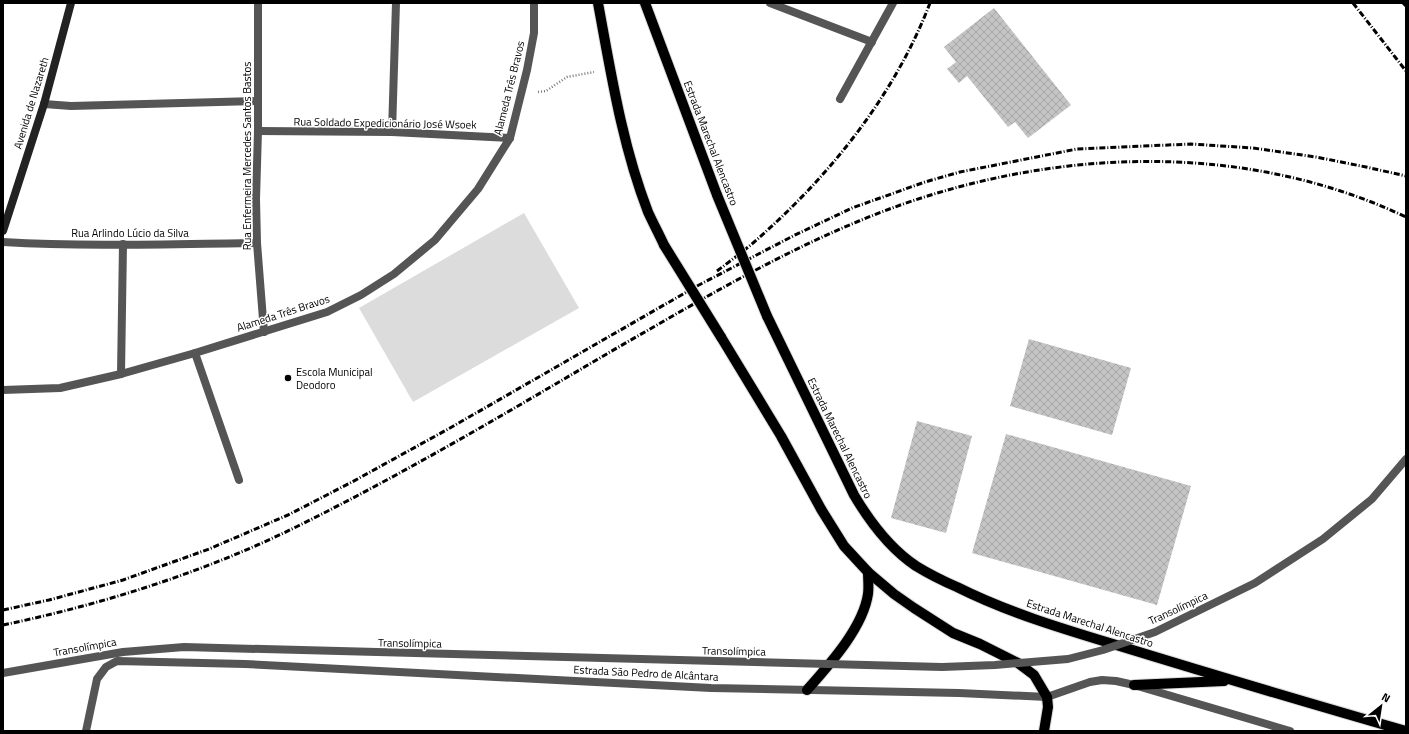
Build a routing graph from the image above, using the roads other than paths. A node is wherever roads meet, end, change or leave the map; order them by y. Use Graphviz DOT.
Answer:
graph roads {
  1 [pos="71,3"];
  2 [pos="258,3"];
  3 [pos="396,3"];
  4 [pos="534,3"];
  5 [pos="598,3"];
  6 [pos="645,3"];
  7 [pos="770,3"];
  8 [pos="893,3"];
  9 [pos="872,42"];
  10 [pos="840,99"];
  11 [pos="257,100"];
  12 [pos="44,104"];
  13 [pos="258,131"];
  14 [pos="392,132"];
  15 [pos="510,138"];
  16 [pos="3,231"];
  17 [pos="3,242"];
  18 [pos="257,242"];
  19 [pos="123,244"];
  20 [pos="264,332"];
  21 [pos="195,352"];
  22 [pos="121,374"];
  23 [pos="3,390"];
  24 [pos="1406,459"];
  25 [pos="239,480"];
  26 [pos="868,572"];
  27 [pos="3,673"];
  28 [pos="1230,680"];
  29 [pos="1134,685"];
  30 [pos="807,690"];
  31 [pos="1047,697"];
  32 [pos="86,731"];
  33 [pos="1044,731"];
  34 [pos="1290,731"];
  35 [pos="1406,731"];
  1 -- 12 [label="street, Avenida de Nazareth"];
  2 -- 11 [label="street, Rua Enfermeira Mercedes Santos Bastos"];
  3 -- 14 [label="street"];
  4 -- 15 [label="street, Alameda Três Bravos"];
  5 -- 26 [label="main road, bridge"];
  6 -- 28 [label="main road, Estrada Marechal Alencastro, bridge"];
  7 -- 9 [label="street"];
  8 -- 9 [label="street"];
  9 -- 10 [label="street"];
  11 -- 12 [label="street"];
  11 -- 13 [label="street, Rua Enfermeira Mercedes Santos Bastos"];
  12 -- 16 [label="street, Avenida de Nazareth"];
  13 -- 14 [label="street, Rua Soldado Expedicionário José Wsoek"];
  13 -- 18 [label="street, Rua Enfermeira Mercedes Santos Bastos"];
  14 -- 15 [label="street, Rua Soldado Expedicionário José Wsoek"];
  15 -- 20 [label="street, Alameda Três Bravos"];
  17 -- 19 [label="street, Rua Arlindo Lúcio da Silva"];
  18 -- 19 [label="street, Rua Arlindo Lúcio da Silva"];
  18 -- 20 [label="street, Rua Enfermeira Mercedes Santos Bastos"];
  19 -- 22 [label="street"];
  20 -- 21 [label="street, Alameda Três Bravos"];
  21 -- 22 [label="street, Alameda Três Bravos"];
  21 -- 25 [label="street"];
  22 -- 23 [label="street, Alameda Três Bravos"];
  24 -- 27 [label="street, Transolímpica, bridge"];
  26 -- 30 [label="main road"];
  26 -- 31 [label="main road"];
  28 -- 29 [label="main road"];
  28 -- 35 [label="main road, Estrada Marechal Alencastro"];
  29 -- 31 [label="street"];
  29 -- 34 [label="street"];
  30 -- 31 [label="street, Estrada São Pedro de Alcântara"];
  30 -- 32 [label="street, Estrada São Pedro de Alcântara"];
  31 -- 33 [label="main road"];
}
